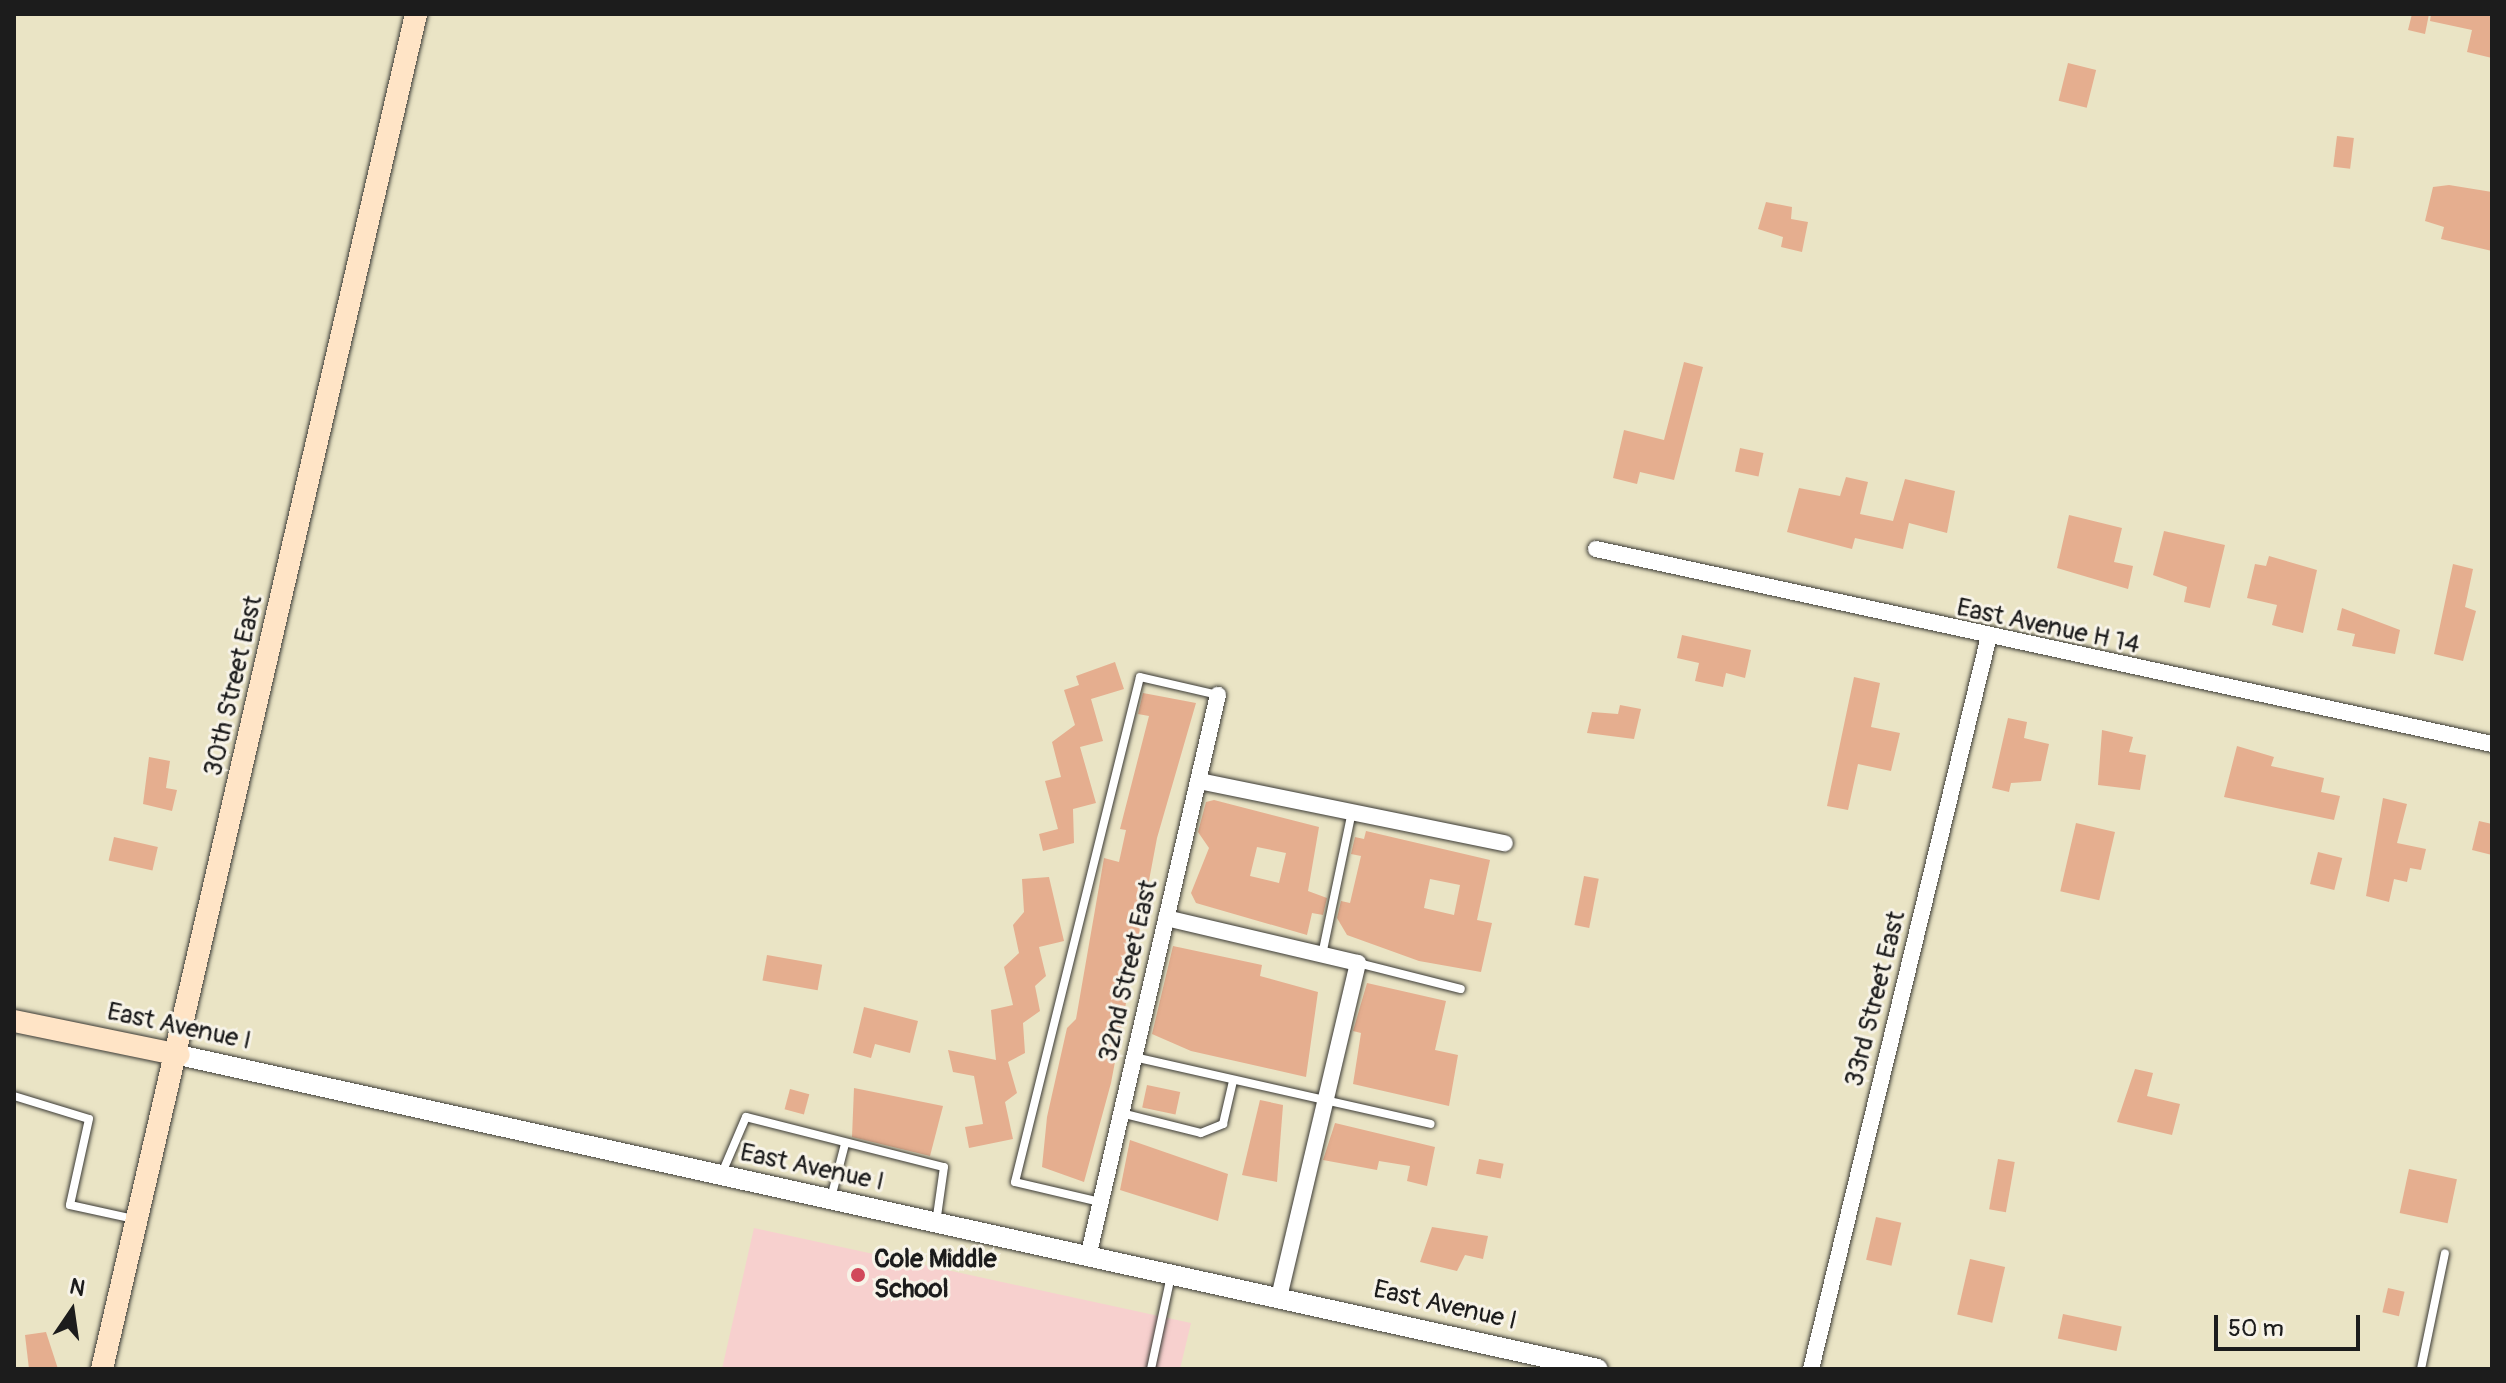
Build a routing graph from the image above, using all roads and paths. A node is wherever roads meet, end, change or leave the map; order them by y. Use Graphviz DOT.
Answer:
graph roads {
  1 [pos="416,14"];
  2 [pos="1596,549"];
  3 [pos="1988,640"];
  4 [pos="1218,695"];
  5 [pos="2492,744"];
  6 [pos="1199,781"];
  7 [pos="1352,812"];
  8 [pos="1505,843"];
  9 [pos="1166,918"];
  10 [pos="1322,955"];
  11 [pos="1358,963"];
  12 [pos="1461,989"];
  13 [pos="14,1021"];
  14 [pos="179,1055"];
  15 [pos="1134,1057"];
  16 [pos="1233,1081"];
  17 [pos="14,1096"];
  18 [pos="1325,1103"];
  19 [pos="1121,1113"];
  20 [pos="1431,1124"];
  21 [pos="845,1144"];
  22 [pos="720,1177"];
  23 [pos="830,1201"];
  24 [pos="1101,1202"];
  25 [pos="139,1220"];
  26 [pos="936,1224"];
  27 [pos="2445,1253"];
  28 [pos="1088,1257"];
  29 [pos="1171,1275"];
  30 [pos="1279,1298"];
  31 [pos="102,1369"];
  32 [pos="1151,1369"];
  33 [pos="1598,1369"];
  34 [pos="1811,1369"];
  35 [pos="2421,1369"];
  1 -- 14 [label="main road, 30th Street East"];
  2 -- 3 [label="street, East Avenue H 14"];
  3 -- 5 [label="street, East Avenue H 14"];
  3 -- 34 [label="street, 33rd Street East"];
  4 -- 6 [label="street, 32nd Street East"];
  4 -- 24 [label="lane"];
  6 -- 7 [label="street"];
  6 -- 9 [label="street, 32nd Street East"];
  7 -- 8 [label="street"];
  7 -- 10 [label="lane"];
  9 -- 10 [label="street"];
  9 -- 15 [label="street, 32nd Street East"];
  10 -- 11 [label="street"];
  11 -- 12 [label="lane"];
  11 -- 18 [label="street"];
  13 -- 14 [label="main road, East Avenue I"];
  14 -- 22 [label="street, East Avenue I"];
  14 -- 25 [label="main road, 30th Street East"];
  15 -- 16 [label="lane"];
  15 -- 19 [label="street, 32nd Street East"];
  16 -- 18 [label="lane"];
  16 -- 19 [label="lane"];
  17 -- 25 [label="lane"];
  18 -- 20 [label="lane"];
  18 -- 30 [label="street"];
  19 -- 24 [label="street, 32nd Street East"];
  21 -- 22 [label="lane"];
  21 -- 23 [label="lane"];
  21 -- 26 [label="lane"];
  22 -- 23 [label="street, East Avenue I"];
  23 -- 26 [label="street, East Avenue I"];
  24 -- 28 [label="street, 32nd Street East"];
  25 -- 31 [label="main road, 30th Street East"];
  26 -- 28 [label="street, East Avenue I"];
  27 -- 35 [label="lane"];
  28 -- 29 [label="street, East Avenue I"];
  29 -- 30 [label="street, East Avenue I"];
  29 -- 32 [label="lane"];
  30 -- 33 [label="street, East Avenue I"];
}
